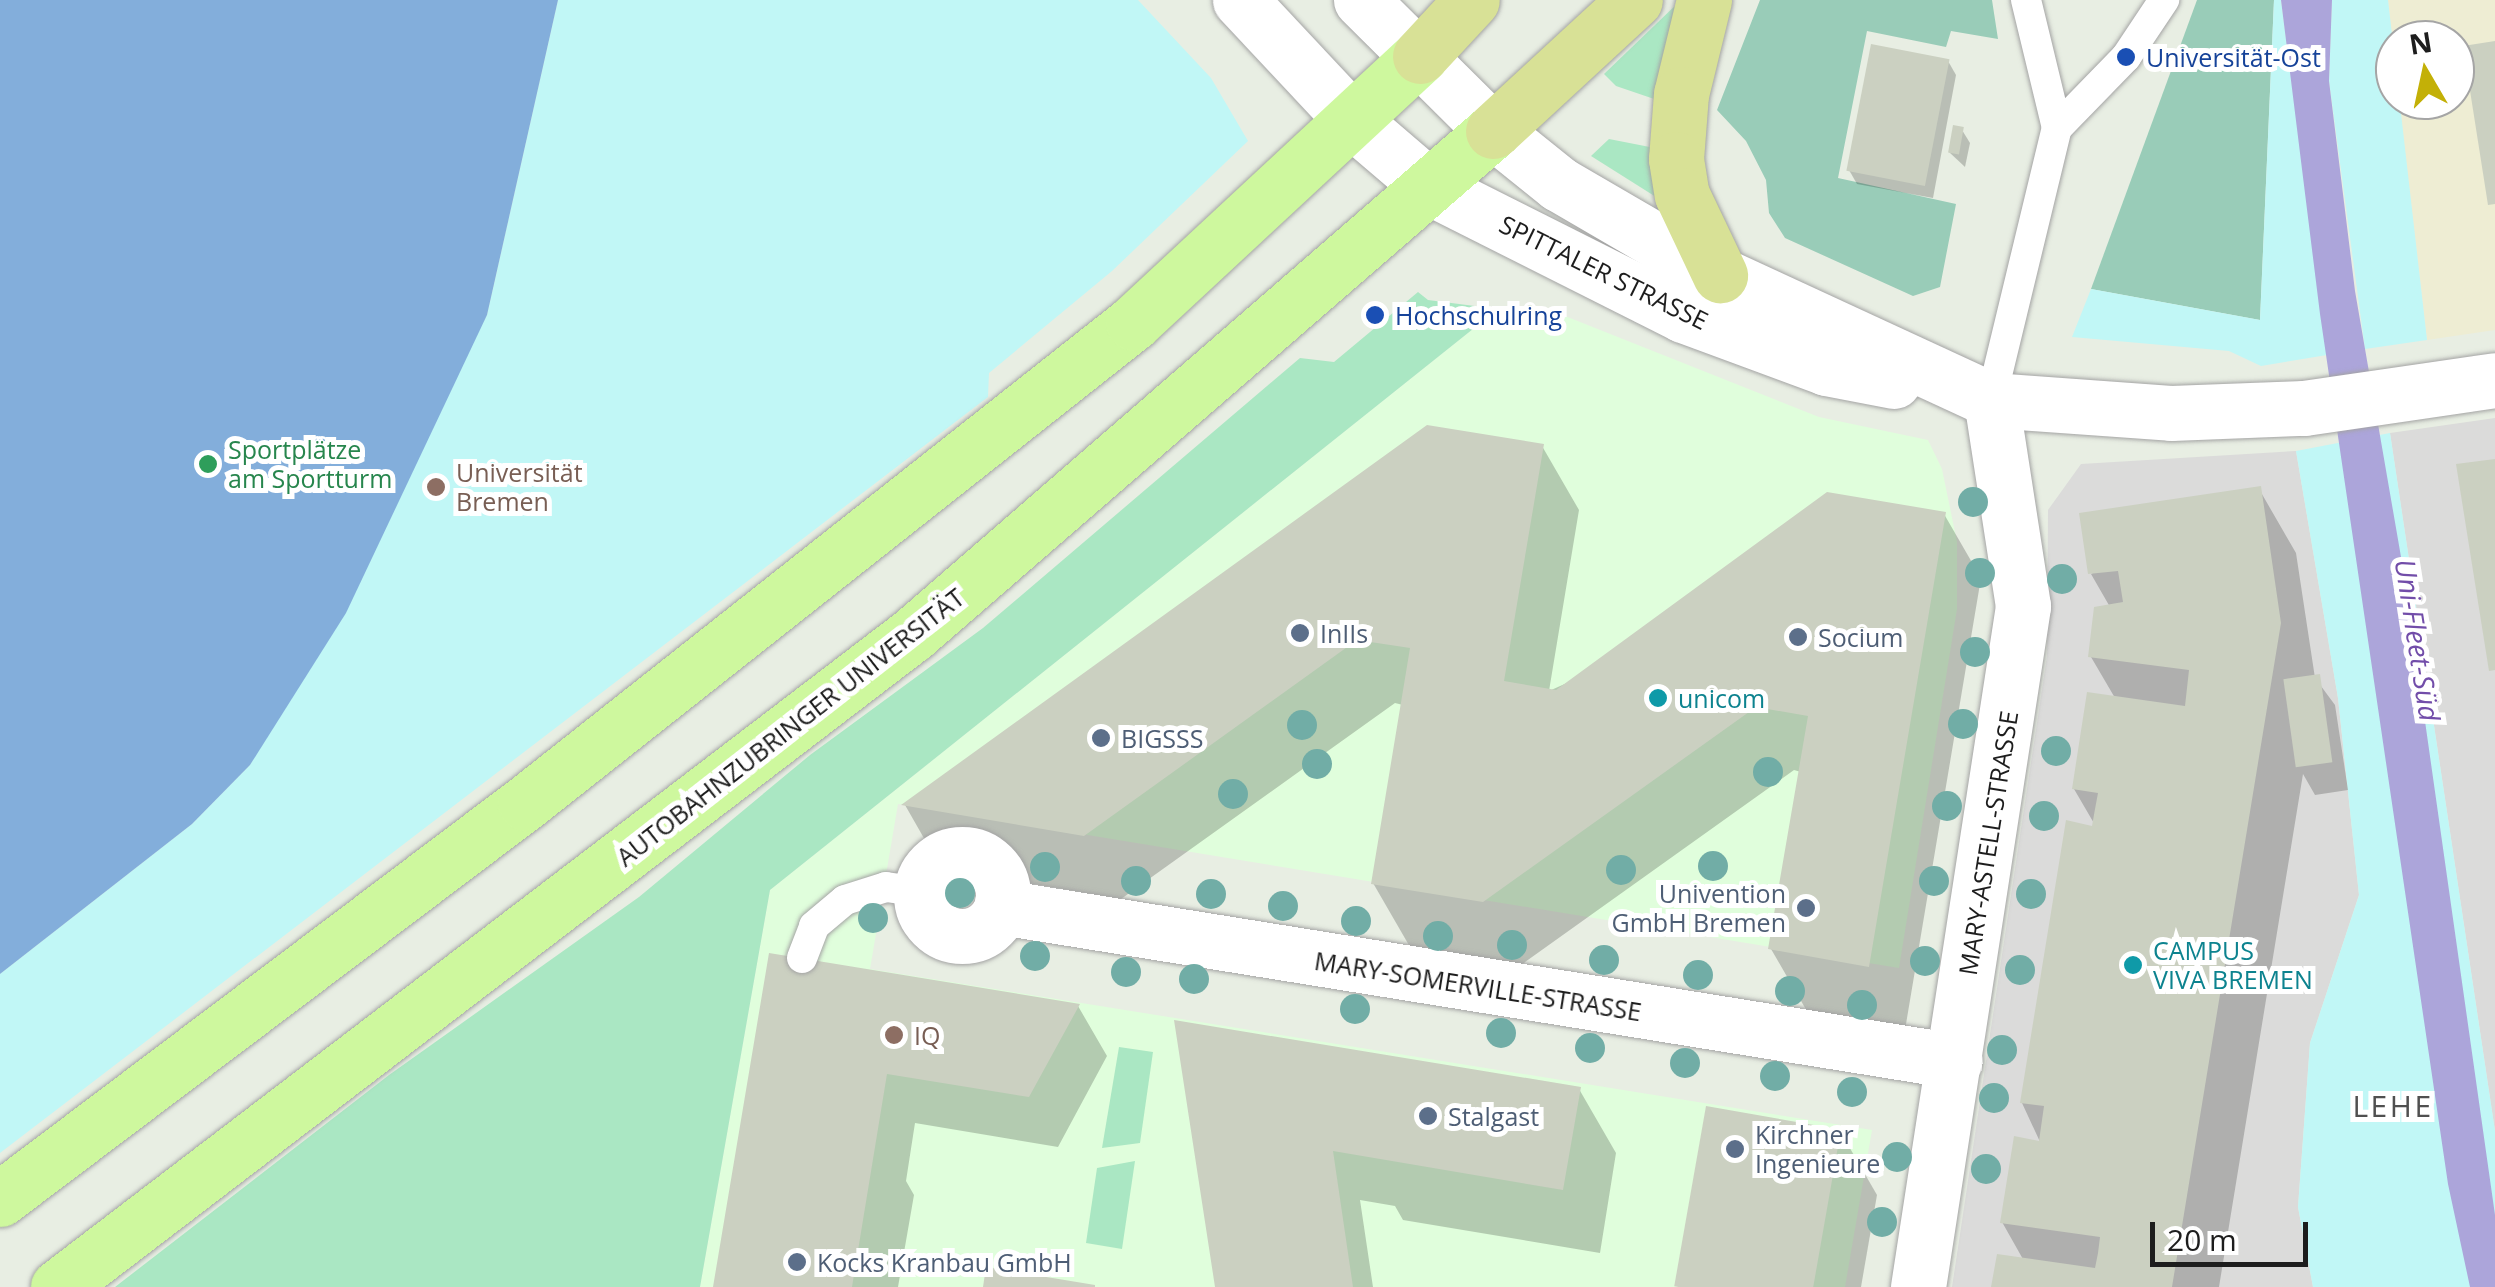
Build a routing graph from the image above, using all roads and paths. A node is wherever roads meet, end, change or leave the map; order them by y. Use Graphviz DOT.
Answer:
graph roads {
  1 [pos="1240,0"];
  2 [pos="1361,0"];
  3 [pos="1472,0"];
  4 [pos="1635,0"];
  5 [pos="1704,0"];
  6 [pos="2026,0"];
  7 [pos="2164,0"];
  8 [pos="1420,56"];
  9 [pos="1354,122"];
  10 [pos="2057,128"];
  11 [pos="1494,131"];
  12 [pos="1431,188"];
  13 [pos="1720,275"];
  14 [pos="1936,379"];
  15 [pos="2495,380"];
  16 [pos="1991,400"];
  17 [pos="920,892"];
  18 [pos="802,958"];
  19 [pos="1955,1061"];
  20 [pos="0,1199"];
  21 [pos="58,1287"];
  22 [pos="1918,1287"];
  1 -- 9 [label="street"];
  2 -- 8 [label="street"];
  3 -- 8 [label="highway"];
  4 -- 11 [label="highway"];
  5 -- 13 [label="highway"];
  6 -- 10 [label="lane"];
  7 -- 10 [label="lane"];
  8 -- 9 [label="main road"];
  8 -- 11 [label="street"];
  9 -- 12 [label="street, SPITTALER STRASSE"];
  9 -- 20 [label="main road"];
  10 -- 16 [label="lane"];
  11 -- 12 [label="main road, AUTOBAHNZUBRINGER UNIVERSITÄT"];
  11 -- 13 [label="street, SPITTALER STRASSE"];
  12 -- 14 [label="street, SPITTALER STRASSE"];
  12 -- 21 [label="main road, AUTOBAHNZUBRINGER UNIVERSITÄT"];
  13 -- 14 [label="street, SPITTALER STRASSE"];
  14 -- 16 [label="street, SPITTALER STRASSE"];
  15 -- 16 [label="street, SPITTALER STRASSE"];
  16 -- 19 [label="street, MARY-ASTELL-STRASSE"];
  17 -- 18 [label="lane"];
  17 -- 19 [label="street, MARY-SOMERVILLE-STRASSE"];
  19 -- 22 [label="street, MARY-ASTELL-STRASSE"];
}
